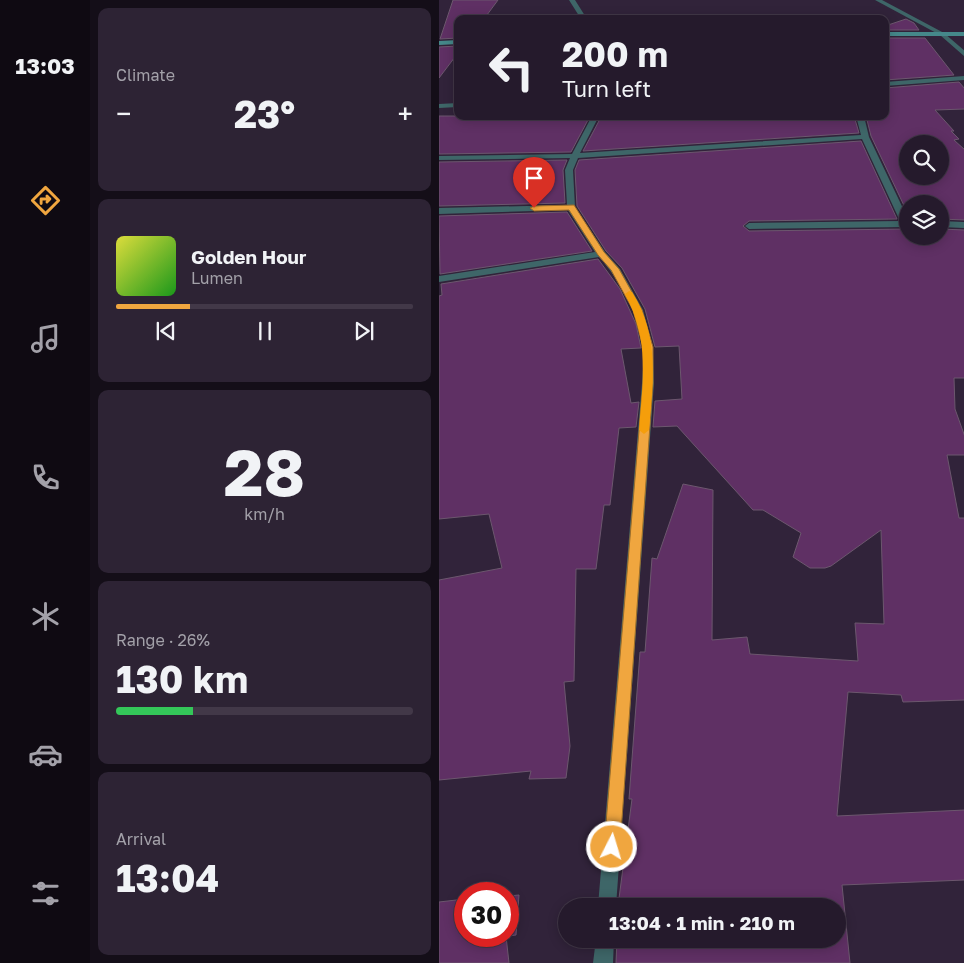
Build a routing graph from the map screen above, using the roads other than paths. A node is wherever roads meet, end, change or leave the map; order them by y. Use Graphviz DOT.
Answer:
graph roads {
  1 [pos="572,0"];
  2 [pos="878,0"];
  3 [pos="581,15"];
  4 [pos="889,34"];
  5 [pos="942,34"];
  6 [pos="964,34"];
  7 [pos="454,42"];
  8 [pos="439,43"];
  9 [pos="964,55"];
  10 [pos="964,78"];
  11 [pos="889,84"];
  12 [pos="454,105"];
  13 [pos="439,106"];
  14 [pos="594,120"];
  15 [pos="861,120"];
  16 [pos="865,137"];
  17 [pos="575,156"];
  18 [pos="439,158"];
  19 [pos="571,207"];
  20 [pos="899,207"];
  21 [pos="439,211"];
  22 [pos="899,224"];
  23 [pos="949,224"];
  24 [pos="964,224"];
  25 [pos="749,226"];
  26 [pos="601,254"];
  27 [pos="439,279"];
  28 [pos="608,898"];
  29 [pos="604,948"];
  30 [pos="603,963"];
  1 -- 3 [label="street"];
  2 -- 5 [label="street"];
  4 -- 5 [label="street"];
  5 -- 6 [label="street"];
  5 -- 9 [label="street"];
  7 -- 8 [label="street"];
  10 -- 11 [label="street"];
  12 -- 13 [label="street"];
  14 -- 17 [label="street"];
  15 -- 16 [label="street"];
  16 -- 17 [label="street"];
  16 -- 20 [label="street"];
  17 -- 18 [label="street"];
  17 -- 19 [label="street"];
  19 -- 21 [label="street"];
  19 -- 26 [label="street"];
  22 -- 25 [label="street"];
  23 -- 24 [label="street"];
  26 -- 27 [label="street"];
  26 -- 28 [label="street"];
  29 -- 30 [label="street"];
}
